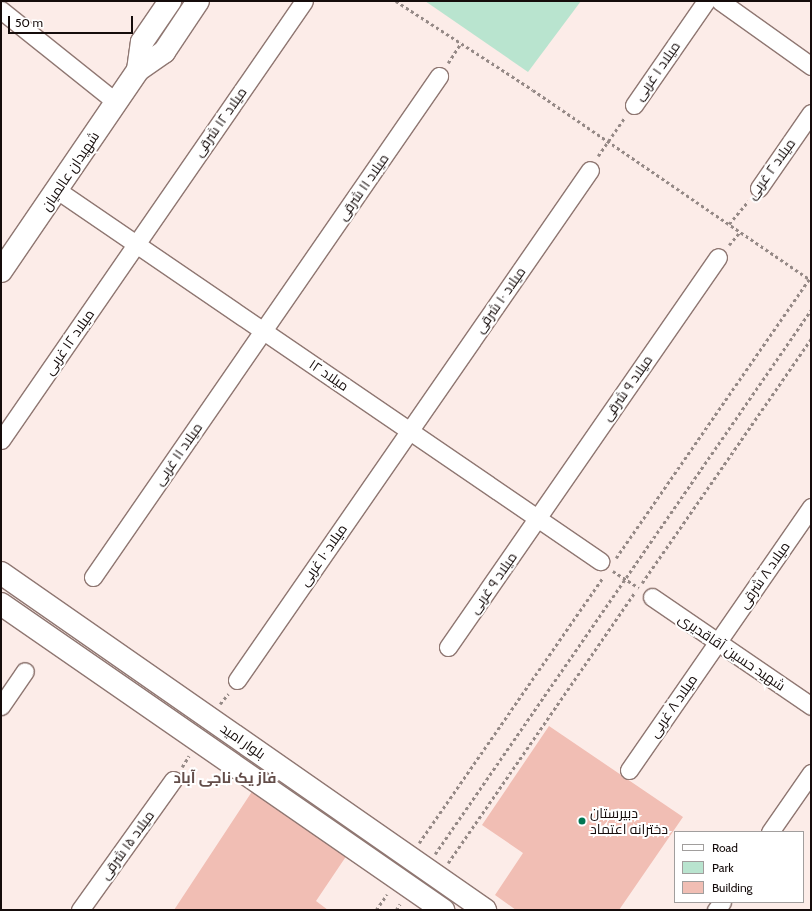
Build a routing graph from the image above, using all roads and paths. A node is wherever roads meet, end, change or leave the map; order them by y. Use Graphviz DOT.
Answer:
graph roads {
  1 [pos="170,1"];
  2 [pos="198,1"];
  3 [pos="304,1"];
  4 [pos="396,1"];
  5 [pos="706,1"];
  6 [pos="720,1"];
  7 [pos="1,10"];
  8 [pos="461,43"];
  9 [pos="811,66"];
  10 [pos="138,70"];
  11 [pos="439,76"];
  12 [pos="116,102"];
  13 [pos="634,105"];
  14 [pos="811,113"];
  15 [pos="607,141"];
  16 [pos="590,170"];
  17 [pos="759,188"];
  18 [pos="57,190"];
  19 [pos="729,224"];
  20 [pos="136,244"];
  21 [pos="718,257"];
  22 [pos="1,270"];
  23 [pos="811,280"];
  24 [pos="811,310"];
  25 [pos="264,331"];
  26 [pos="811,339"];
  27 [pos="409,431"];
  28 [pos="1,440"];
  29 [pos="811,507"];
  30 [pos="537,518"];
  31 [pos="600,561"];
  32 [pos="1,573"];
  33 [pos="93,577"];
  34 [pos="625,579"];
  35 [pos="645,592"];
  36 [pos="1,604"];
  37 [pos="718,642"];
  38 [pos="448,647"];
  39 [pos="25,671"];
  40 [pos="237,680"];
  41 [pos="1,706"];
  42 [pos="811,706"];
  43 [pos="210,719"];
  44 [pos="199,741"];
  45 [pos="629,770"];
  46 [pos="811,773"];
  47 [pos="173,780"];
  48 [pos="771,831"];
  49 [pos="388,842"];
  50 [pos="431,859"];
  51 [pos="374,862"];
  52 [pos="445,868"];
  53 [pos="388,892"];
  54 [pos="462,904"];
  55 [pos="80,910"];
  56 [pos="376,910"];
  57 [pos="443,910"];
  58 [pos="484,910"];
  1 -- 10 [label="street"];
  2 -- 10 [label="street"];
  3 -- 20 [label="street, میلاد ۱۲ شرقی"];
  4 -- 8 [label="path"];
  5 -- 13 [label="street, میلاد ۱ غربی"];
  6 -- 9 [label="street"];
  7 -- 12 [label="street"];
  8 -- 11 [label="path"];
  8 -- 15 [label="path"];
  10 -- 12 [label="street, شهیدان عالمیان"];
  11 -- 25 [label="street, میلاد ۱۱ شرقی"];
  12 -- 18 [label="street, شهیدان عالمیان"];
  13 -- 15 [label="path, میلاد ۱ غربی"];
  14 -- 17 [label="street, میلاد ۲ غربی"];
  15 -- 19 [label="path"];
  16 -- 27 [label="street, میلاد ۱۰ شرقی"];
  17 -- 19 [label="path, میلاد ۲ غربی"];
  18 -- 20 [label="street, میلاد ۱۲"];
  18 -- 22 [label="street, شهیدان عالمیان"];
  19 -- 23 [label="path"];
  20 -- 25 [label="street, میلاد ۱۲"];
  20 -- 28 [label="street, میلاد ۱۲ غربی"];
  21 -- 30 [label="street, میلاد ۹ شرقی"];
  24 -- 34 [label="path"];
  25 -- 27 [label="street, میلاد ۱۲"];
  25 -- 33 [label="street, میلاد ۱۱ غربی"];
  26 -- 35 [label="path"];
  27 -- 30 [label="street, میلاد ۱۲"];
  27 -- 40 [label="street, میلاد ۱۰ غربی"];
  29 -- 37 [label="street, میلاد ۸ شرقی"];
  30 -- 31 [label="street, میلاد ۱۲"];
  30 -- 38 [label="street, میلاد ۹ غربی"];
  31 -- 34 [label="path"];
  32 -- 43 [label="street, بلوار امید"];
  34 -- 35 [label="path"];
  34 -- 50 [label="path"];
  35 -- 37 [label="street, شهید حسین آقاقدیری"];
  35 -- 52 [label="path"];
  36 -- 44 [label="street, بلوار امید"];
  37 -- 42 [label="street, شهید حسین آقاقدیری"];
  37 -- 45 [label="street, میلاد ۸ غربی"];
  39 -- 41 [label="street"];
  40 -- 43 [label="path"];
  43 -- 49 [label="street, بلوار امید"];
  44 -- 47 [label="path"];
  44 -- 51 [label="street, بلوار امید"];
  46 -- 48 [label="street"];
  47 -- 55 [label="street, میلاد ۱۵ شرقی"];
  49 -- 51 [label="street"];
  49 -- 54 [label="street, بلوار امید"];
  51 -- 57 [label="street, بلوار امید"];
  53 -- 56 [label="path"];
  54 -- 58 [label="street, بلوار امید"];
}
